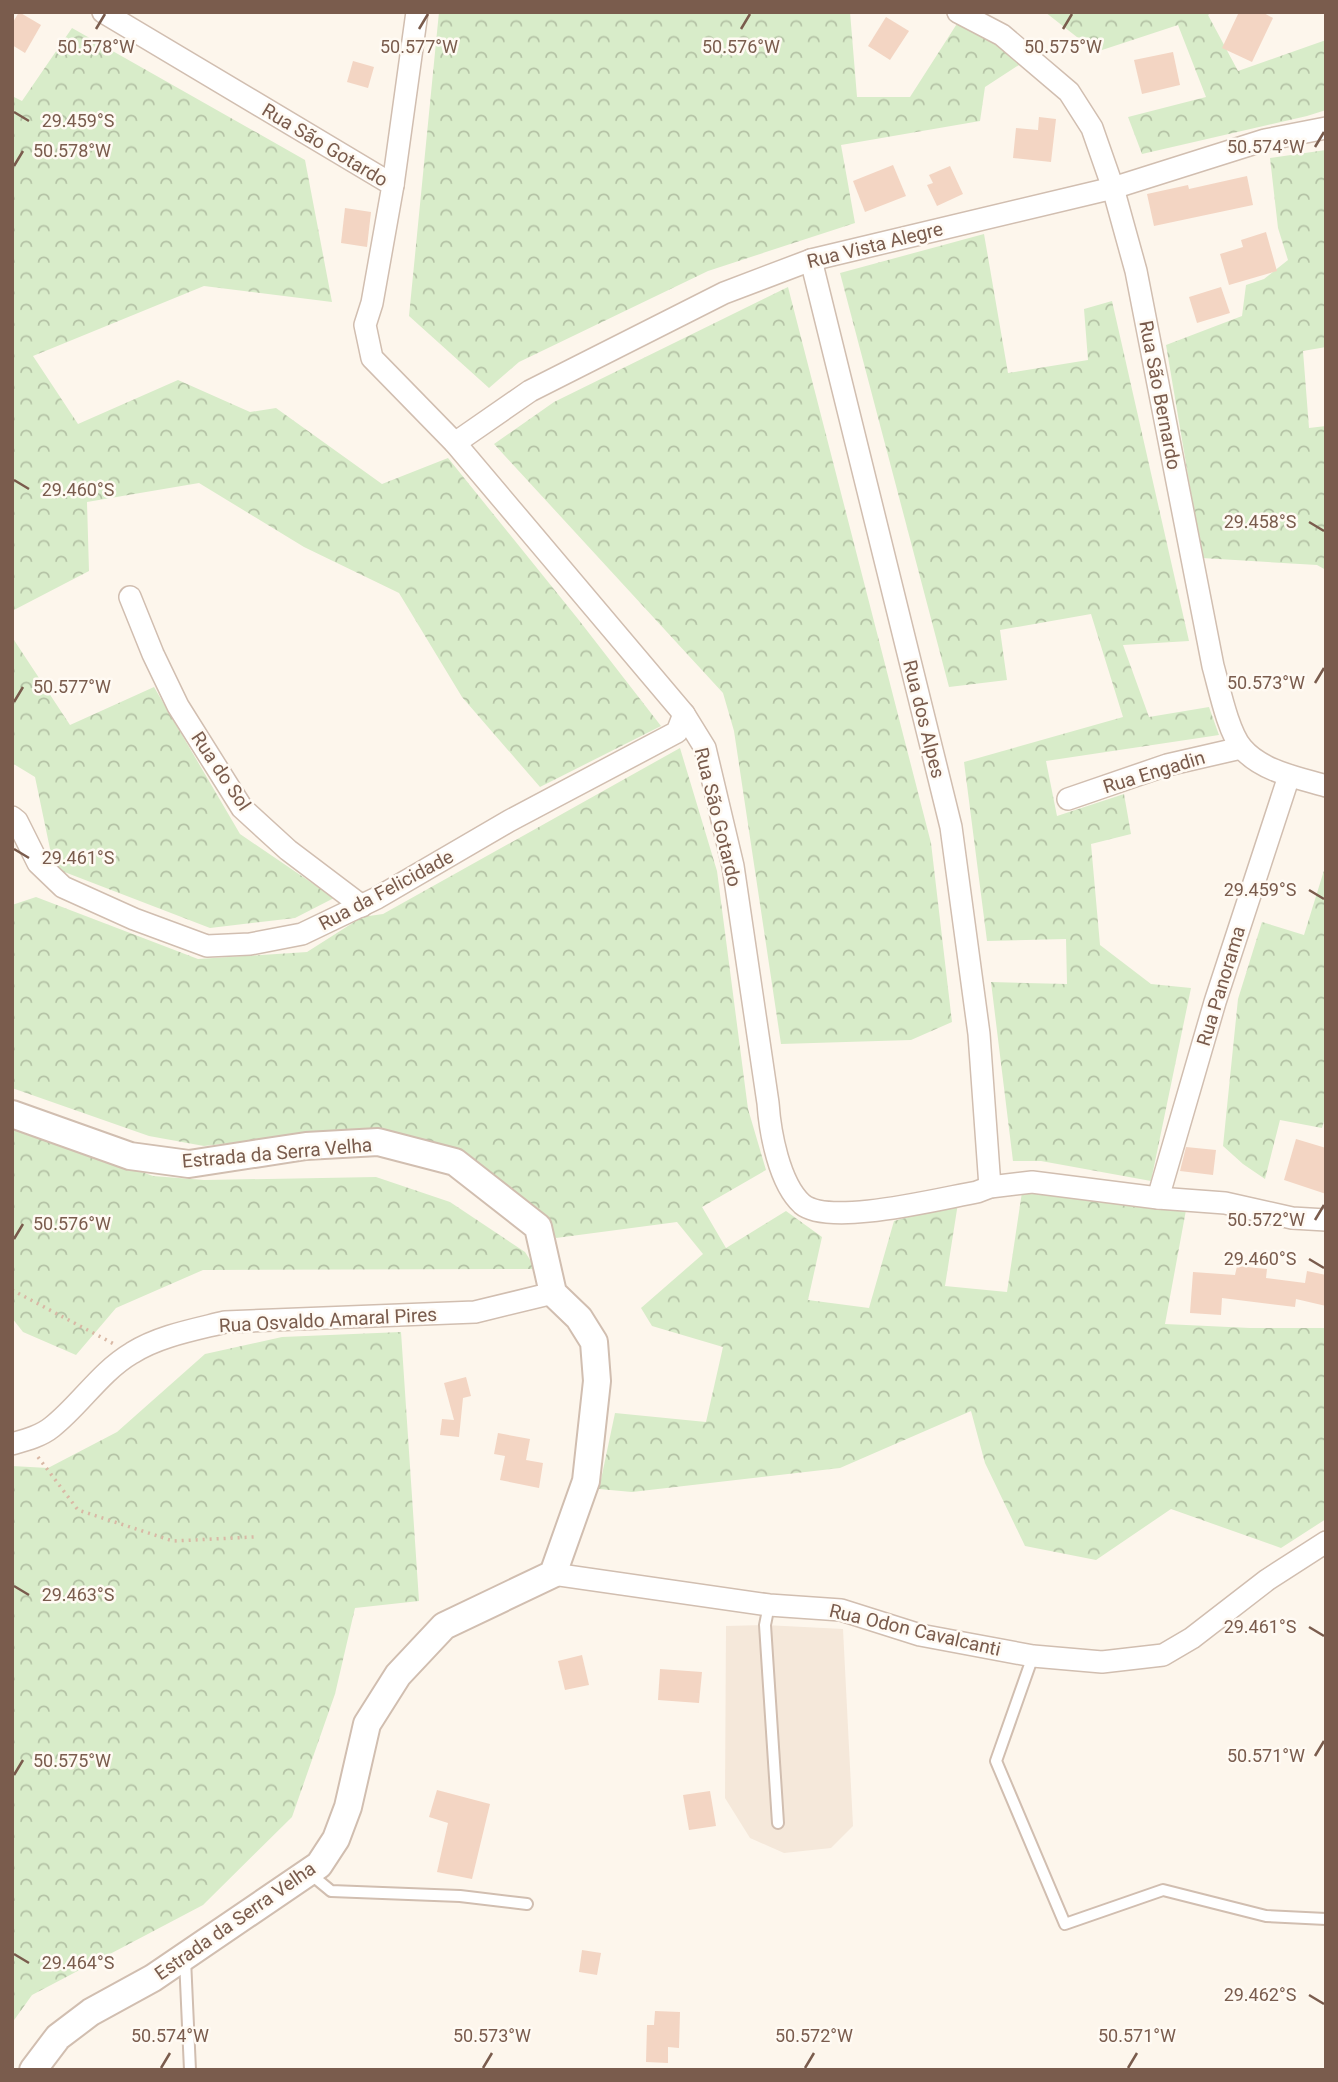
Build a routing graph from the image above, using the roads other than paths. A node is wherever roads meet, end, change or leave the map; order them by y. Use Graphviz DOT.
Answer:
graph roads {
  1 [pos="103,12"];
  2 [pos="417,12"];
  3 [pos="958,12"];
  4 [pos="1326,128"];
  5 [pos="393,185"];
  6 [pos="1113,188"];
  7 [pos="811,260"];
  8 [pos="455,443"];
  9 [pos="130,597"];
  10 [pos="684,714"];
  11 [pos="1241,748"];
  12 [pos="1289,775"];
  13 [pos="1326,786"];
  14 [pos="1068,799"];
  15 [pos="12,817"];
  16 [pos="362,906"];
  17 [pos="12,1114"];
  18 [pos="990,1187"];
  19 [pos="1158,1198"];
  20 [pos="1326,1220"];
  21 [pos="553,1293"];
  22 [pos="12,1444"];
  23 [pos="1326,1542"];
  24 [pos="554,1574"];
  25 [pos="769,1605"];
  26 [pos="1033,1657"];
  27 [pos="778,1823"];
  28 [pos="308,1872"];
  29 [pos="527,1903"];
  30 [pos="1326,1919"];
  31 [pos="185,1956"];
  32 [pos="33,2070"];
  33 [pos="190,2070"];
  1 -- 5 [label="street, Rua São Gotardo"];
  2 -- 5 [label="street"];
  3 -- 6 [label="street, Rua São Bernardo"];
  4 -- 6 [label="street, Rua Vista Alegre"];
  5 -- 8 [label="street, Rua São Gotardo"];
  6 -- 7 [label="street, Rua Vista Alegre"];
  6 -- 11 [label="street, Rua São Bernardo"];
  7 -- 8 [label="street, Rua Vista Alegre"];
  7 -- 18 [label="street, Rua dos Alpes"];
  8 -- 10 [label="street, Rua São Gotardo"];
  9 -- 16 [label="street, Rua do Sol"];
  10 -- 16 [label="street, Rua da Felicidade"];
  10 -- 18 [label="street, Rua São Gotardo"];
  11 -- 12 [label="street"];
  11 -- 14 [label="street, Rua Engadin"];
  12 -- 13 [label="street"];
  12 -- 19 [label="street, Rua Panorama"];
  15 -- 16 [label="street, Rua da Felicidade"];
  17 -- 21 [label="street, Estrada da Serra Velha"];
  18 -- 19 [label="street, Rua São Gotardo"];
  19 -- 20 [label="street, Rua São Gotardo"];
  21 -- 22 [label="street, Rua Osvaldo Amaral Pires"];
  21 -- 24 [label="street"];
  23 -- 26 [label="street, Rua Odon Cavalcanti"];
  24 -- 25 [label="street, Rua Odon Cavalcanti"];
  24 -- 28 [label="street, Estrada da Serra Velha"];
  25 -- 26 [label="street, Rua Odon Cavalcanti"];
  25 -- 27 [label="lane"];
  26 -- 30 [label="lane"];
  28 -- 29 [label="lane"];
  28 -- 31 [label="street, Estrada da Serra Velha"];
  31 -- 32 [label="street, Estrada da Serra Velha"];
  31 -- 33 [label="lane"];
}
